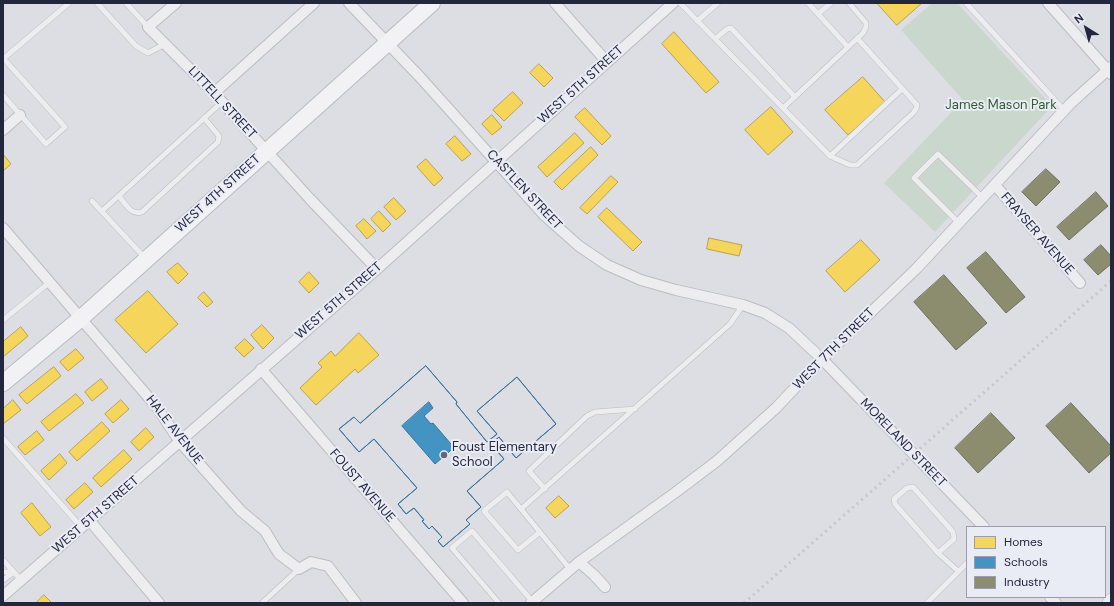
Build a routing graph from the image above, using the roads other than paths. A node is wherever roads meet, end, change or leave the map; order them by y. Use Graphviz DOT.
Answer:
graph roads {
  1 [pos="69,3"];
  2 [pos="98,3"];
  3 [pos="126,3"];
  4 [pos="176,3"];
  5 [pos="314,3"];
  6 [pos="349,3"];
  7 [pos="432,3"];
  8 [pos="555,3"];
  9 [pos="672,3"];
  10 [pos="680,3"];
  11 [pos="718,3"];
  12 [pos="808,3"];
  13 [pos="831,3"];
  14 [pos="849,3"];
  15 [pos="966,3"];
  16 [pos="1048,3"];
  17 [pos="818,14"];
  18 [pos="697,21"];
  19 [pos="148,27"];
  20 [pos="857,38"];
  21 [pos="715,39"];
  22 [pos="388,43"];
  23 [pos="165,44"];
  24 [pos="848,47"];
  25 [pos="3,59"];
  26 [pos="607,62"];
  27 [pos="1110,70"];
  28 [pos="902,89"];
  29 [pos="214,93"];
  30 [pos="3,95"];
  31 [pos="795,97"];
  32 [pos="223,102"];
  33 [pos="783,108"];
  34 [pos="1064,110"];
  35 [pos="20,115"];
  36 [pos="204,118"];
  37 [pos="3,130"];
  38 [pos="267,150"];
  39 [pos="830,156"];
  40 [pos="497,161"];
  41 [pos="994,185"];
  42 [pos="119,196"];
  43 [pos="983,198"];
  44 [pos="92,201"];
  45 [pos="102,211"];
  46 [pos="959,222"];
  47 [pos="3,228"];
  48 [pos="146,259"];
  49 [pos="377,269"];
  50 [pos="50,282"];
  51 [pos="1080,283"];
  52 [pos="743,305"];
  53 [pos="80,319"];
  54 [pos="3,320"];
  55 [pos="822,360"];
  56 [pos="261,369"];
  57 [pos="3,383"];
  58 [pos="635,409"];
  59 [pos="3,438"];
  60 [pos="180,442"];
  61 [pos="545,489"];
  62 [pos="521,510"];
  63 [pos="86,525"];
  64 [pos="983,526"];
  65 [pos="540,532"];
  66 [pos="938,553"];
  67 [pos="3,560"];
  68 [pos="579,562"];
  69 [pos="966,564"];
  70 [pos="300,569"];
  71 [pos="570,569"];
  72 [pos="958,571"];
  73 [pos="3,572"];
  74 [pos="14,572"];
  75 [pos="3,580"];
  76 [pos="21,580"];
  77 [pos="605,587"];
  78 [pos="3,596"];
  79 [pos="1111,600"];
  80 [pos="351,602"];
  81 [pos="532,602"];
  82 [pos="159,603"];
  83 [pos="262,603"];
  84 [pos="463,603"];
  85 [pos="499,603"];
  86 [pos="927,603"];
  87 [pos="1109,603"];
  1 -- 25 [label="lane"];
  2 -- 23 [label="lane"];
  3 -- 19 [label="lane"];
  4 -- 19 [label="street"];
  5 -- 29 [label="street"];
  6 -- 22 [label="street, CASTLEN STREET"];
  7 -- 22 [label="main road, WEST 4TH STREET"];
  8 -- 26 [label="street"];
  9 -- 26 [label="street, WEST 5TH STREET"];
  10 -- 18 [label="lane"];
  11 -- 18 [label="lane"];
  12 -- 17 [label="lane"];
  13 -- 17 [label="lane"];
  14 -- 20 [label="lane"];
  15 -- 34 [label="lane"];
  16 -- 27 [label="street"];
  17 -- 24 [label="lane"];
  18 -- 21 [label="lane"];
  19 -- 23 [label="street, LITTELL STREET"];
  20 -- 24 [label="lane"];
  20 -- 28 [label="lane"];
  21 -- 31 [label="lane"];
  21 -- 33 [label="lane"];
  22 -- 38 [label="main road, WEST 4TH STREET"];
  22 -- 40 [label="street, CASTLEN STREET"];
  23 -- 29 [label="street, LITTELL STREET"];
  24 -- 31 [label="lane"];
  25 -- 35 [label="lane"];
  26 -- 40 [label="street, WEST 5TH STREET"];
  27 -- 34 [label="street, WEST 7TH STREET"];
  28 -- 39 [label="lane"];
  28 -- 39 [label="lane"];
  29 -- 32 [label="street, LITTELL STREET"];
  30 -- 35 [label="lane"];
  31 -- 33 [label="lane"];
  32 -- 36 [label="lane"];
  32 -- 38 [label="street, LITTELL STREET"];
  33 -- 39 [label="lane"];
  34 -- 41 [label="street, WEST 7TH STREET"];
  35 -- 37 [label="street"];
  36 -- 42 [label="lane"];
  36 -- 42 [label="lane"];
  38 -- 48 [label="main road, WEST 4TH STREET"];
  38 -- 49 [label="street, LITTELL STREET"];
  40 -- 49 [label="street, WEST 5TH STREET"];
  40 -- 52 [label="street, CASTLEN STREET"];
  41 -- 43 [label="street, WEST 7TH STREET"];
  41 -- 51 [label="street, FRAYSER AVENUE"];
  42 -- 45 [label="lane"];
  43 -- 46 [label="street, WEST 7TH STREET"];
  43 -- 46 [label="lane"];
  44 -- 45 [label="lane"];
  45 -- 48 [label="lane"];
  46 -- 55 [label="street, WEST 7TH STREET"];
  47 -- 50 [label="street, HALE AVENUE"];
  48 -- 53 [label="main road, WEST 4TH STREET"];
  49 -- 56 [label="street, WEST 5TH STREET"];
  50 -- 53 [label="street, HALE AVENUE"];
  50 -- 54 [label="lane"];
  52 -- 55 [label="street, CASTLEN STREET"];
  52 -- 58 [label="lane"];
  53 -- 57 [label="main road, WEST 4TH STREET"];
  53 -- 60 [label="street, HALE AVENUE"];
  55 -- 64 [label="street, MORELAND STREET"];
  55 -- 68 [label="street, WEST 7TH STREET"];
  56 -- 60 [label="street, WEST 5TH STREET"];
  56 -- 84 [label="street, FOUST AVENUE"];
  58 -- 61 [label="lane"];
  58 -- 61 [label="lane"];
  59 -- 63 [label="lane"];
  60 -- 63 [label="street, WEST 5TH STREET"];
  60 -- 70 [label="street, HALE AVENUE"];
  61 -- 62 [label="lane"];
  62 -- 65 [label="lane"];
  62 -- 65 [label="lane"];
  63 -- 76 [label="street, WEST 5TH STREET"];
  63 -- 82 [label="street"];
  65 -- 71 [label="lane"];
  66 -- 66 [label="lane"];
  66 -- 72 [label="lane"];
  67 -- 74 [label="lane"];
  68 -- 71 [label="street, WEST 7TH STREET"];
  68 -- 77 [label="street"];
  69 -- 72 [label="lane"];
  70 -- 80 [label="street"];
  70 -- 83 [label="lane"];
  71 -- 81 [label="street, WEST 7TH STREET"];
  72 -- 86 [label="lane"];
  73 -- 74 [label="lane"];
  74 -- 75 [label="lane"];
  74 -- 76 [label="lane"];
  76 -- 78 [label="street, WEST 5TH STREET"];
  79 -- 87 [label="street"];
  81 -- 85 [label="lane"];
}
